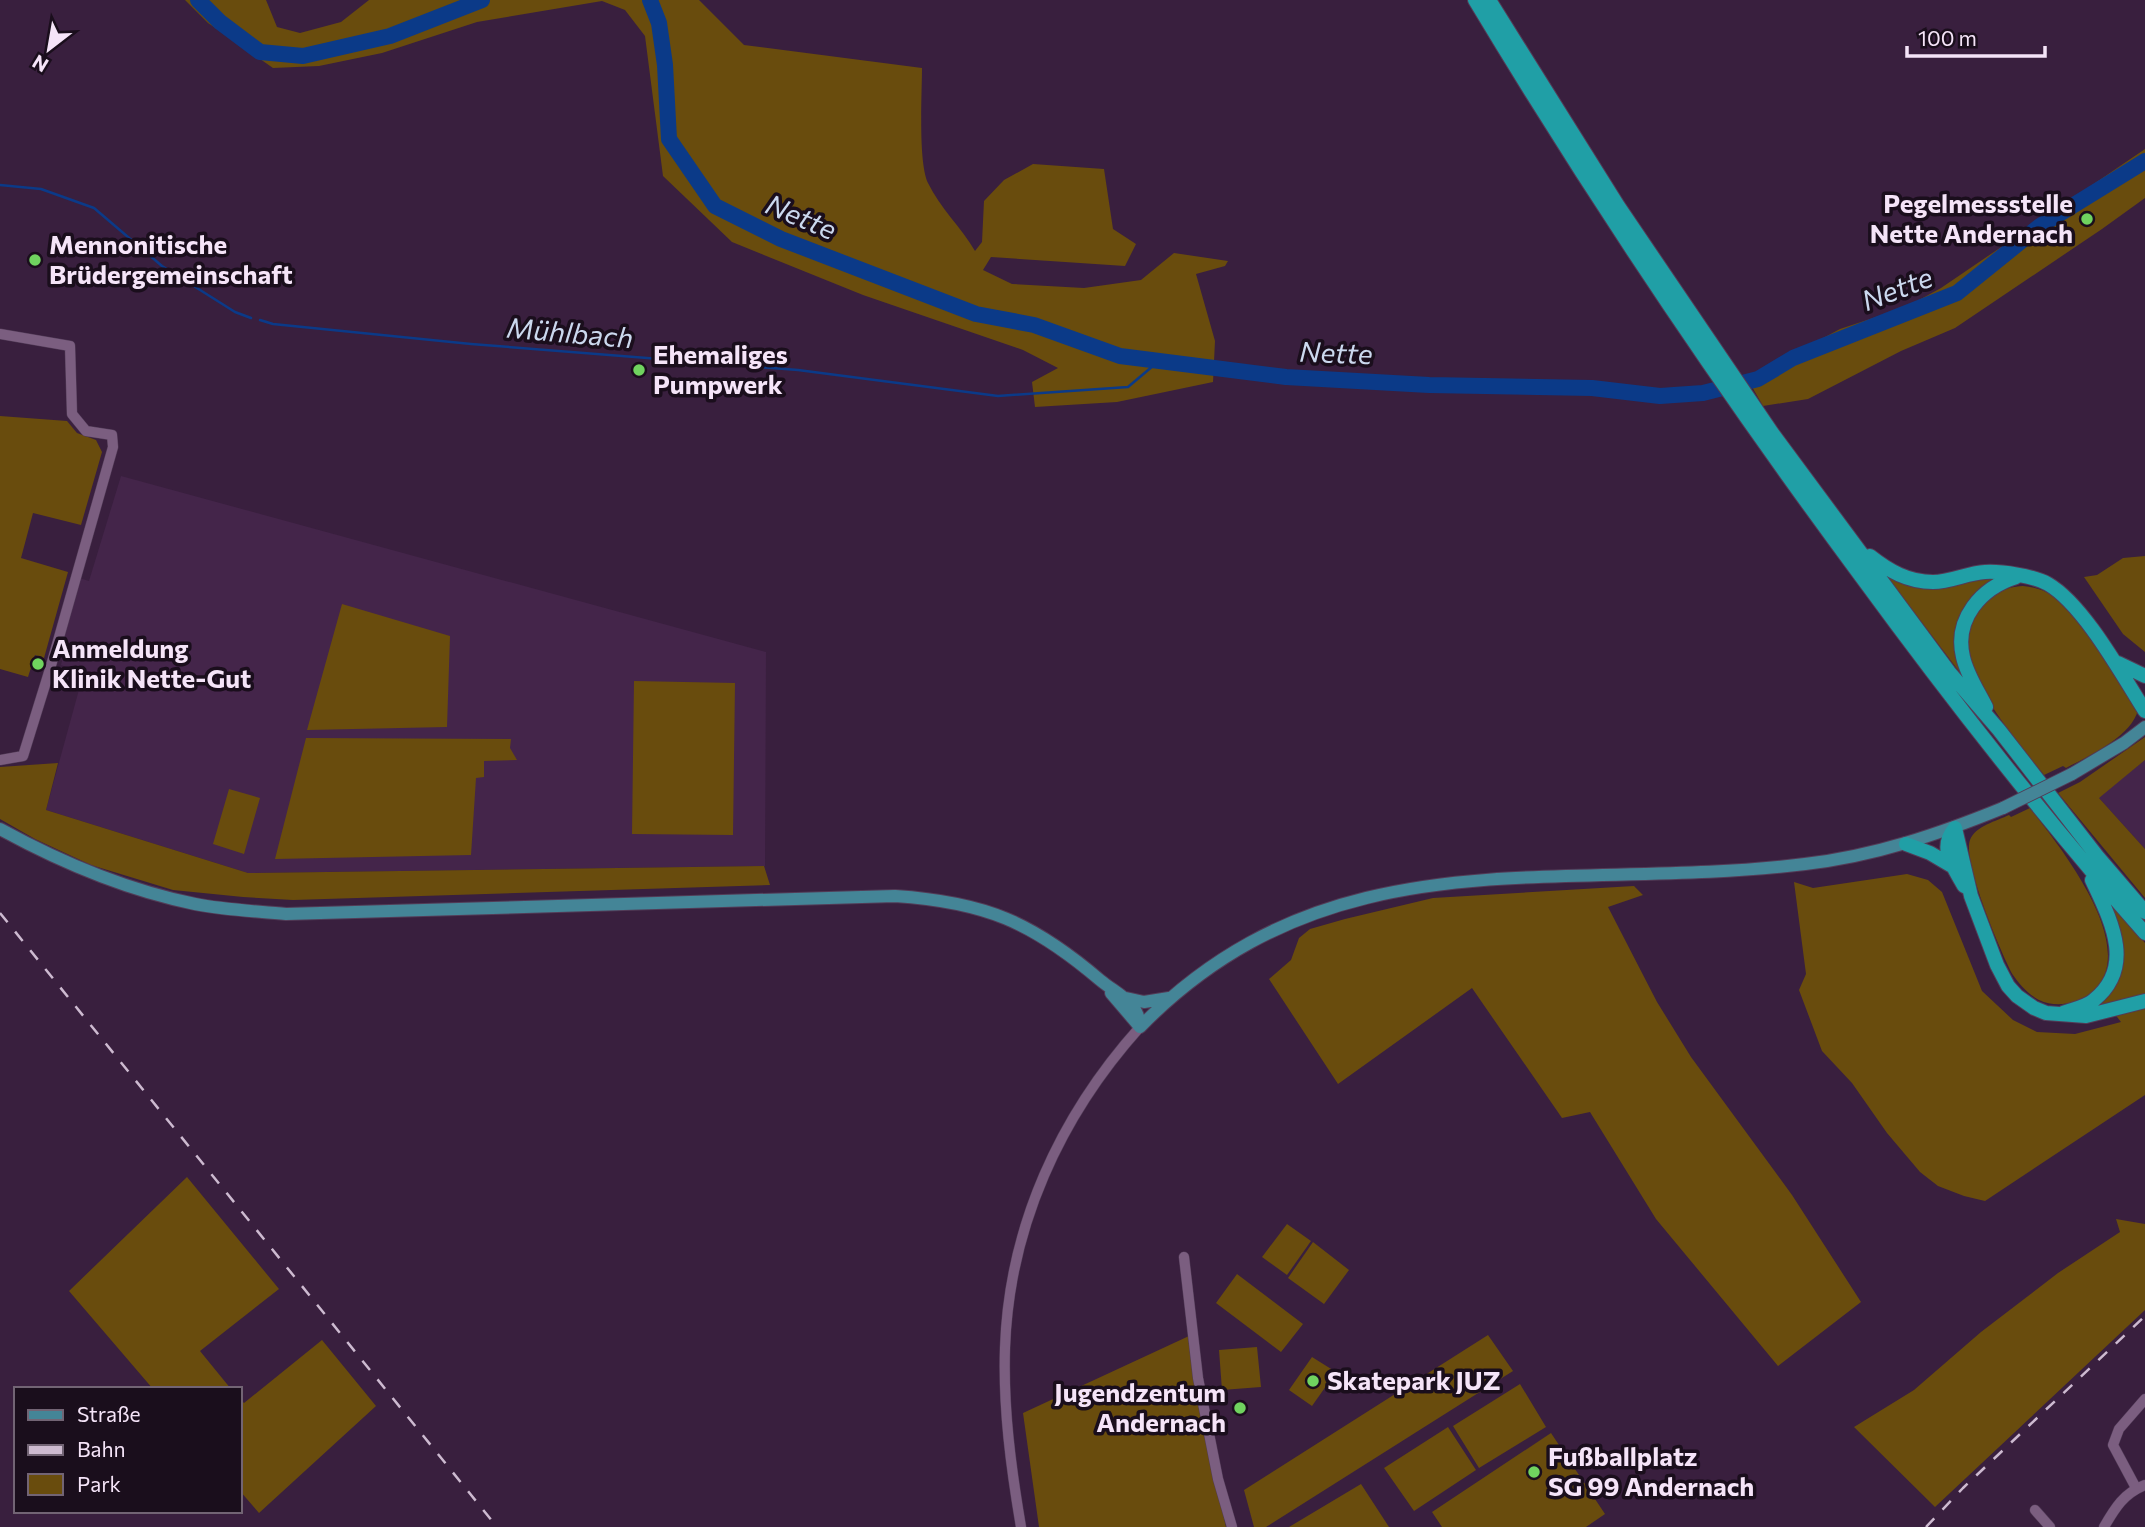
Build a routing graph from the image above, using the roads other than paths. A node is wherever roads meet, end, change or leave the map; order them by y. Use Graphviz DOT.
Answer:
graph roads {
  1 [pos="1475,0"];
  2 [pos="1489,0"];
  3 [pos="0,334"];
  4 [pos="1708,352"];
  5 [pos="1767,436"];
  6 [pos="1850,539"];
  7 [pos="2020,576"];
  8 [pos="2115,661"];
  9 [pos="2138,673"];
  10 [pos="2145,686"];
  11 [pos="2145,711"];
  12 [pos="2145,727"];
  13 [pos="1999,730"];
  14 [pos="0,760"];
  15 [pos="1955,828"];
  16 [pos="0,829"];
  17 [pos="1906,844"];
  18 [pos="1952,866"];
  19 [pos="2086,866"];
  20 [pos="1971,896"];
  21 [pos="2145,912"];
  22 [pos="2145,933"];
  23 [pos="1102,982"];
  24 [pos="1172,996"];
  25 [pos="1126,998"];
  26 [pos="2145,1001"];
  27 [pos="2059,1015"];
  28 [pos="1140,1027"];
  29 [pos="1184,1256"];
  30 [pos="2145,1399"];
  31 [pos="2140,1487"];
  32 [pos="2035,1510"];
  33 [pos="1021,1527"];
  34 [pos="1232,1527"];
  35 [pos="2050,1527"];
  36 [pos="2104,1527"];
  1 -- 4 [label="highway"];
  2 -- 4 [label="highway"];
  3 -- 14 [label="street"];
  4 -- 5 [label="highway"];
  5 -- 6 [label="highway"];
  5 -- 19 [label="highway"];
  6 -- 7 [label="highway"];
  6 -- 13 [label="highway"];
  7 -- 8 [label="highway"];
  7 -- 13 [label="highway"];
  8 -- 9 [label="highway"];
  8 -- 11 [label="highway"];
  9 -- 10 [label="highway"];
  12 -- 15 [label="main road, bridge"];
  13 -- 21 [label="highway"];
  15 -- 17 [label="main road"];
  15 -- 18 [label="highway"];
  15 -- 20 [label="highway"];
  16 -- 23 [label="main road"];
  17 -- 18 [label="highway"];
  17 -- 24 [label="main road"];
  18 -- 20 [label="highway"];
  19 -- 22 [label="highway"];
  19 -- 27 [label="highway"];
  20 -- 27 [label="highway"];
  23 -- 25 [label="main road"];
  23 -- 28 [label="main road"];
  24 -- 25 [label="main road"];
  24 -- 28 [label="main road"];
  25 -- 28 [label="main road"];
  26 -- 27 [label="highway"];
  28 -- 33 [label="street"];
  29 -- 34 [label="street"];
  30 -- 31 [label="street"];
  31 -- 36 [label="street"];
  32 -- 35 [label="street"];
}
